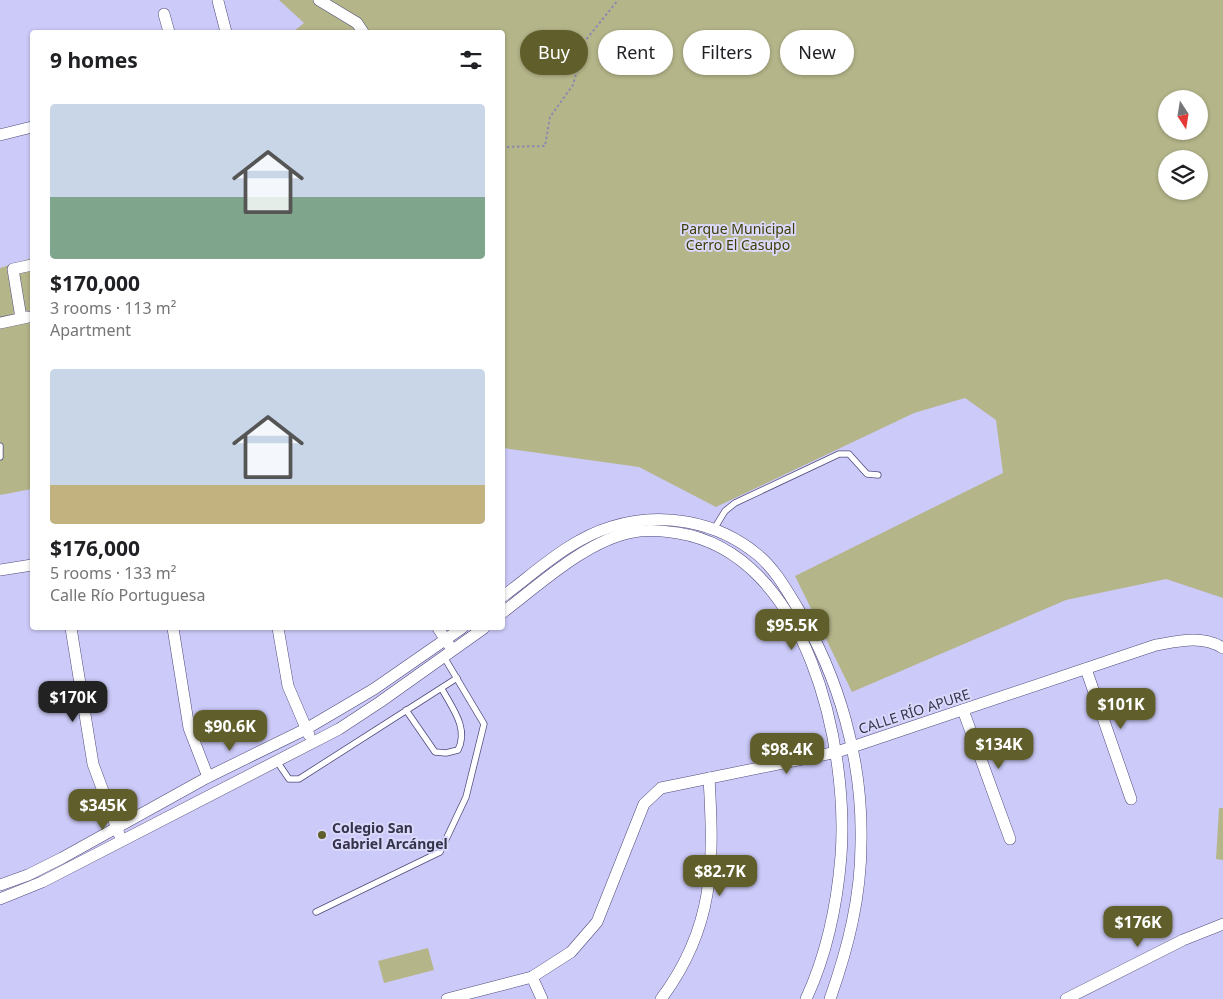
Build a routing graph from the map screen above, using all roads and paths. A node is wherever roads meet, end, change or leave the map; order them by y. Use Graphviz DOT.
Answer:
graph roads {
  1 [pos="319,0"];
  2 [pos="618,0"];
  3 [pos="218,1"];
  4 [pos="164,14"];
  5 [pos="168,30"];
  6 [pos="225,30"];
  7 [pos="362,30"];
  8 [pos="30,128"];
  9 [pos="0,135"];
  10 [pos="505,147"];
  11 [pos="30,265"];
  12 [pos="0,323"];
  13 [pos="0,446"];
  14 [pos="0,457"];
  15 [pos="878,475"];
  16 [pos="714,530"];
  17 [pos="589,542"];
  18 [pos="30,565"];
  19 [pos="0,570"];
  20 [pos="772,571"];
  21 [pos="761,579"];
  22 [pos="505,595"];
  23 [pos="505,611"];
  24 [pos="71,630"];
  25 [pos="173,630"];
  26 [pos="278,630"];
  27 [pos="439,630"];
  28 [pos="459,630"];
  29 [pos="481,630"];
  30 [pos="445,640"];
  31 [pos="1223,648"];
  32 [pos="449,654"];
  33 [pos="1086,670"];
  34 [pos="457,678"];
  35 [pos="442,689"];
  36 [pos="406,710"];
  37 [pos="963,710"];
  38 [pos="306,730"];
  39 [pos="313,742"];
  40 [pos="852,748"];
  41 [pos="837,752"];
  42 [pos="276,760"];
  43 [pos="208,777"];
  44 [pos="709,778"];
  45 [pos="1130,799"];
  46 [pos="116,828"];
  47 [pos="1010,839"];
  48 [pos="122,840"];
  49 [pos="0,885"];
  50 [pos="0,899"];
  51 [pos="316,912"];
  52 [pos="1223,924"];
  53 [pos="532,977"];
  54 [pos="447,999"];
  55 [pos="542,999"];
  56 [pos="661,999"];
  57 [pos="806,999"];
  58 [pos="830,999"];
  59 [pos="1066,999"];
  1 -- 7 [label="street"];
  2 -- 10 [label="path"];
  3 -- 6 [label="street"];
  4 -- 5 [label="street"];
  8 -- 9 [label="street"];
  11 -- 12 [label="street"];
  13 -- 14 [label="lane"];
  15 -- 16 [label="lane"];
  16 -- 17 [label="street"];
  16 -- 20 [label="street"];
  17 -- 21 [label="street"];
  17 -- 22 [label="street"];
  17 -- 23 [label="street"];
  18 -- 19 [label="street"];
  20 -- 21 [label="street"];
  20 -- 40 [label="street"];
  21 -- 41 [label="street"];
  24 -- 46 [label="street"];
  25 -- 43 [label="street"];
  26 -- 38 [label="street"];
  27 -- 30 [label="street"];
  28 -- 30 [label="street"];
  29 -- 32 [label="street"];
  30 -- 32 [label="street"];
  30 -- 38 [label="street"];
  31 -- 33 [label="street, CALLE RÍO APURE"];
  32 -- 34 [label="lane"];
  32 -- 39 [label="street"];
  33 -- 37 [label="street, CALLE RÍO APURE"];
  33 -- 45 [label="street"];
  34 -- 35 [label="lane"];
  34 -- 51 [label="lane"];
  35 -- 36 [label="lane"];
  35 -- 36 [label="lane"];
  36 -- 42 [label="lane"];
  37 -- 40 [label="street, CALLE RÍO APURE"];
  37 -- 47 [label="street"];
  38 -- 39 [label="street"];
  38 -- 43 [label="street"];
  39 -- 42 [label="street"];
  40 -- 41 [label="street, CALLE RÍO APURE"];
  40 -- 58 [label="street"];
  41 -- 44 [label="street, CALLE RÍO APURE"];
  41 -- 57 [label="street"];
  42 -- 48 [label="street"];
  43 -- 46 [label="street"];
  44 -- 53 [label="street, CALLE RÍO APURE"];
  44 -- 56 [label="street"];
  46 -- 48 [label="street"];
  46 -- 49 [label="street"];
  48 -- 50 [label="street"];
  52 -- 59 [label="street"];
  53 -- 54 [label="street, CALLE RÍO APURE"];
  53 -- 55 [label="street"];
}
